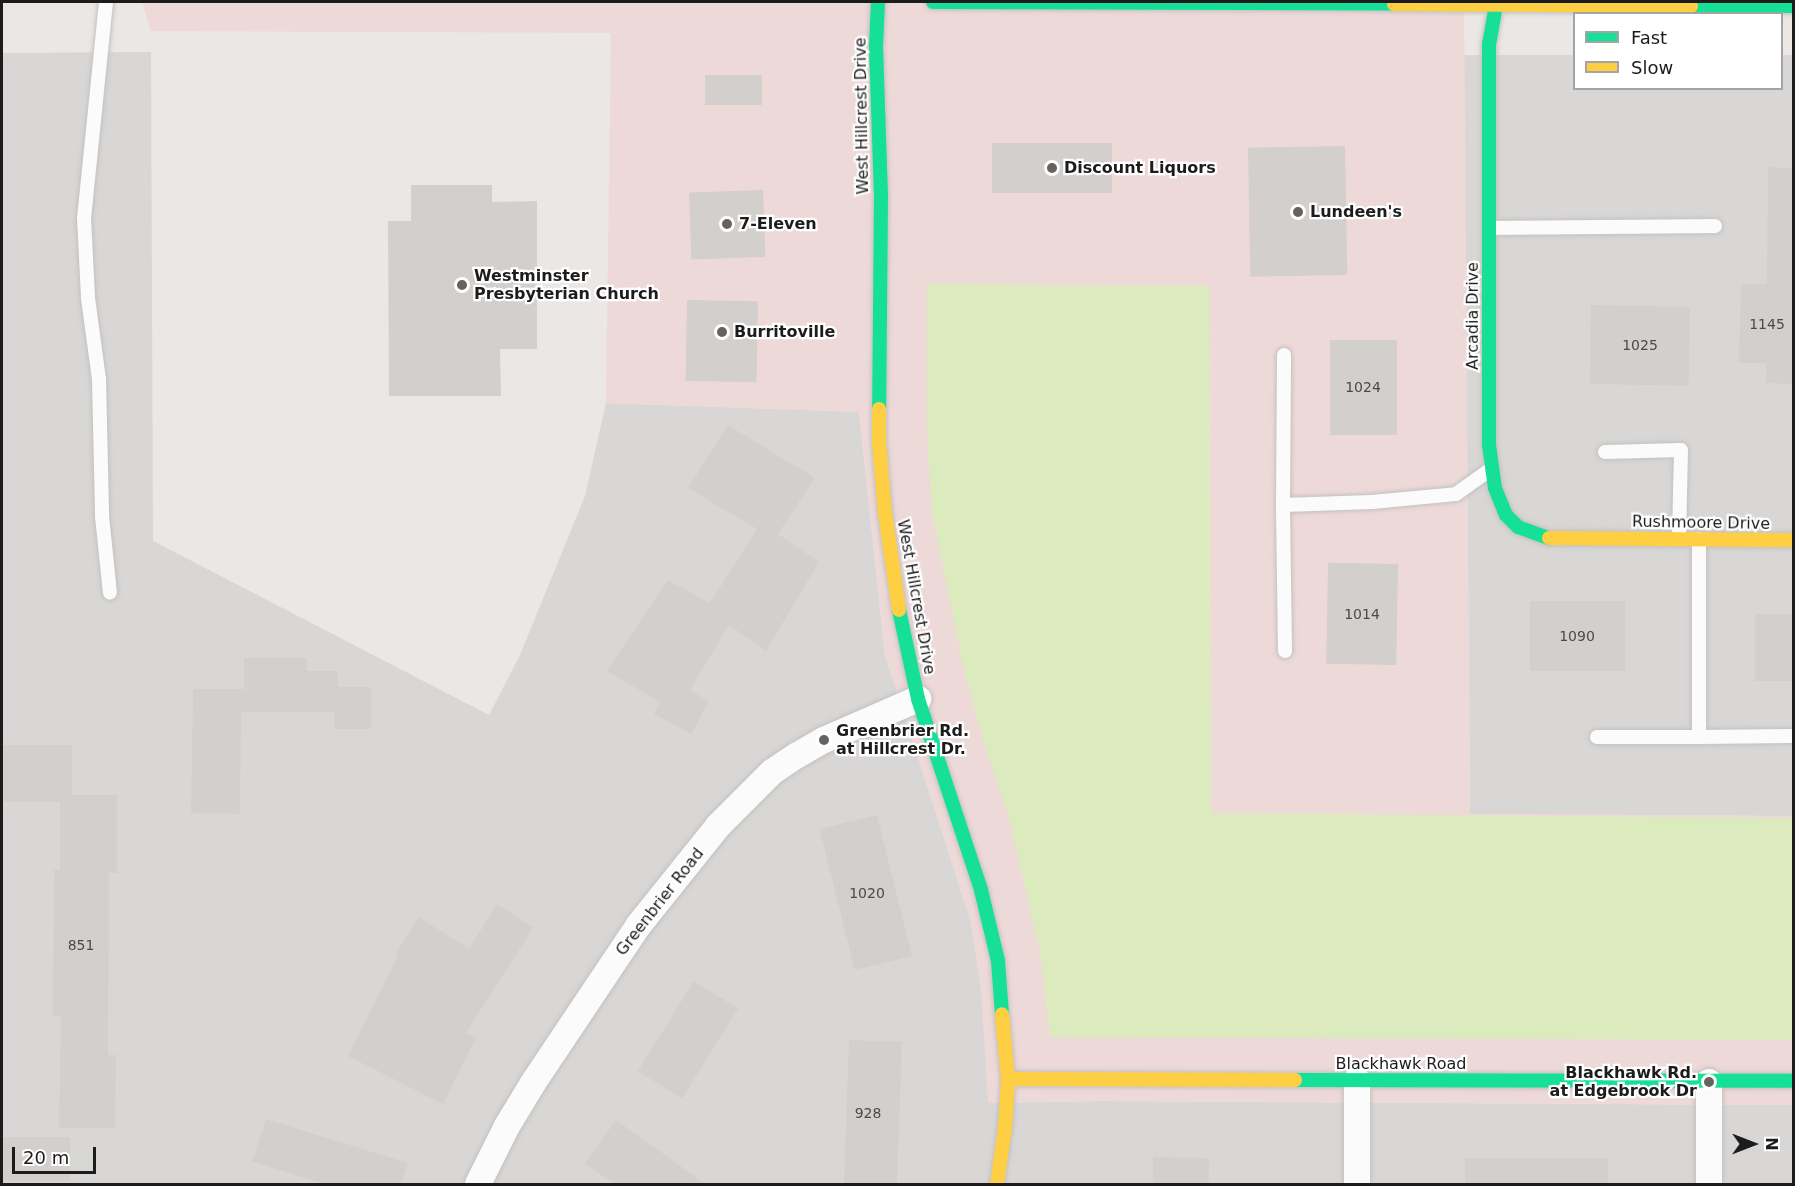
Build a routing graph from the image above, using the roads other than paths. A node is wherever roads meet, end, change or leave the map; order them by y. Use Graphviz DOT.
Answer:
graph roads {
  1 [pos="106,2"];
  2 [pos="878,2"];
  3 [pos="933,2"];
  4 [pos="1496,5"];
  5 [pos="1794,6"];
  6 [pos="1715,226"];
  7 [pos="1489,228"];
  8 [pos="1284,355"];
  9 [pos="1605,452"];
  10 [pos="1491,469"];
  11 [pos="1283,505"];
  12 [pos="1608,539"];
  13 [pos="1679,539"];
  14 [pos="1699,539"];
  15 [pos="1794,540"];
  16 [pos="110,593"];
  17 [pos="1286,651"];
  18 [pos="918,699"];
  19 [pos="1790,736"];
  20 [pos="1597,737"];
  21 [pos="1699,737"];
  22 [pos="1008,1079"];
  23 [pos="1357,1080"];
  24 [pos="1794,1081"];
  25 [pos="1709,1082"];
  26 [pos="478,1185"];
  27 [pos="997,1185"];
  28 [pos="1357,1185"];
  29 [pos="1709,1185"];
  1 -- 16 [label="lane"];
  2 -- 18 [label="street, West Hillcrest Drive"];
  3 -- 4 [label="street"];
  4 -- 5 [label="street"];
  4 -- 7 [label="street, Arcadia Drive"];
  6 -- 7 [label="lane"];
  7 -- 10 [label="street, Arcadia Drive"];
  8 -- 11 [label="lane"];
  9 -- 13 [label="lane"];
  10 -- 11 [label="lane"];
  10 -- 12 [label="street, Arcadia Drive"];
  11 -- 17 [label="lane"];
  12 -- 13 [label="street, Rushmoore Drive"];
  13 -- 14 [label="street, Rushmoore Drive"];
  14 -- 15 [label="street, Rushmoore Drive"];
  14 -- 21 [label="lane"];
  18 -- 22 [label="street, West Hillcrest Drive"];
  18 -- 26 [label="street, Greenbrier Road"];
  19 -- 21 [label="lane"];
  20 -- 21 [label="lane"];
  22 -- 23 [label="street, Blackhawk Road"];
  22 -- 27 [label="street, West Hillcrest Drive"];
  23 -- 25 [label="street, Blackhawk Road"];
  23 -- 28 [label="street"];
  24 -- 25 [label="street, Blackhawk Road"];
  25 -- 29 [label="street"];
}
